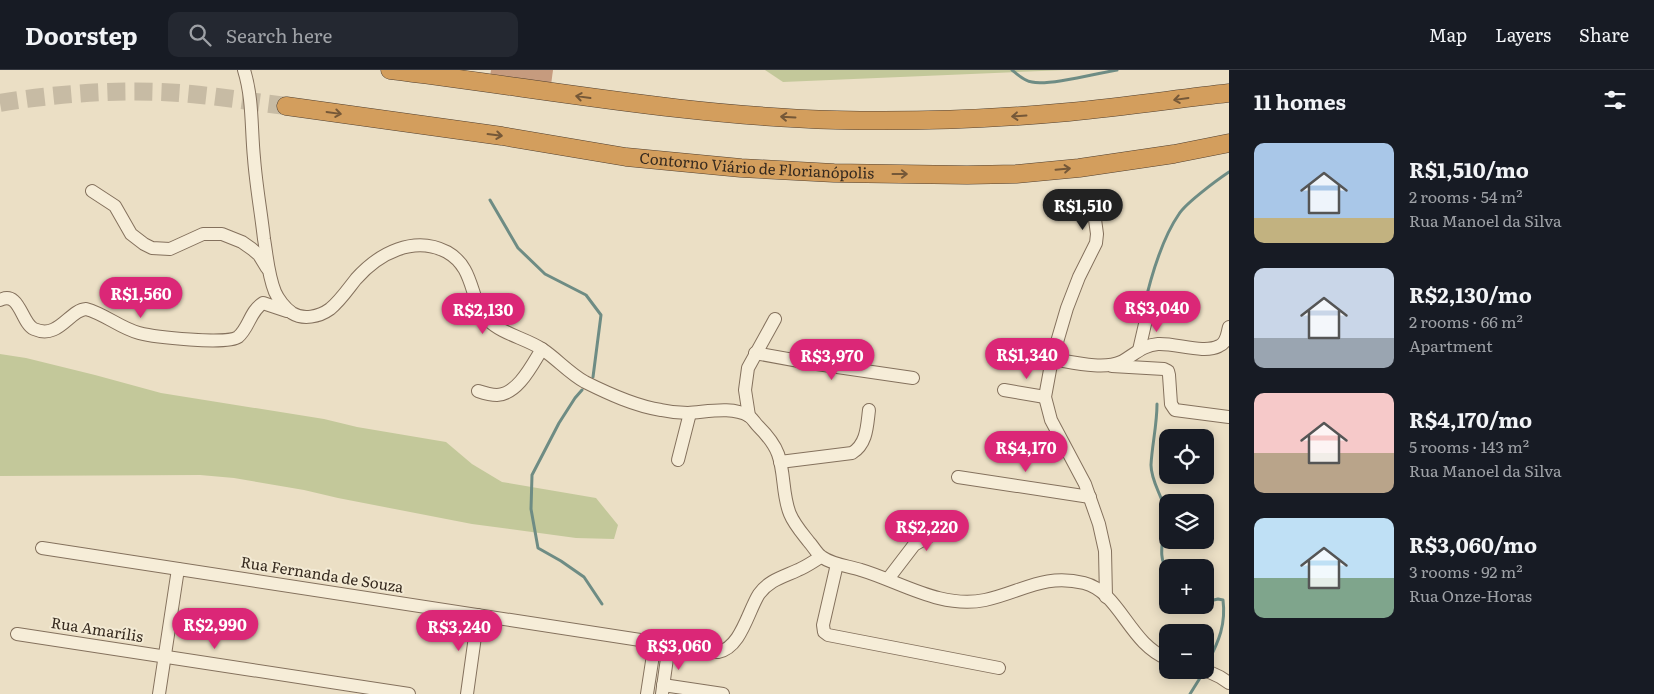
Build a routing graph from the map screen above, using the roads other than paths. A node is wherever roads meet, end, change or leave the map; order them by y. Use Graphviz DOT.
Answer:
graph roads {
  1 [pos="244,70"];
  2 [pos="390,70"];
  3 [pos="1229,93"];
  4 [pos="286,106"];
  5 [pos="1229,143"];
  6 [pos="92,191"];
  7 [pos="1094,212"];
  8 [pos="269,272"];
  9 [pos="0,300"];
  10 [pos="1148,311"];
  11 [pos="292,313"];
  12 [pos="775,319"];
  13 [pos="1229,326"];
  14 [pos="542,349"];
  15 [pos="1139,350"];
  16 [pos="755,353"];
  17 [pos="1052,359"];
  18 [pos="1108,366"];
  19 [pos="913,378"];
  20 [pos="1004,390"];
  21 [pos="478,391"];
  22 [pos="1045,397"];
  23 [pos="869,410"];
  24 [pos="690,413"];
  25 [pos="749,416"];
  26 [pos="1229,417"];
  27 [pos="678,460"];
  28 [pos="780,462"];
  29 [pos="958,477"];
  30 [pos="1090,497"];
  31 [pos="950,517"];
  32 [pos="42,548"];
  33 [pos="822,557"];
  34 [pos="837,564"];
  35 [pos="178,569"];
  36 [pos="888,579"];
  37 [pos="1106,597"];
  38 [pos="478,615"];
  39 [pos="17,634"];
  40 [pos="655,642"];
  41 [pos="669,644"];
  42 [pos="165,656"];
  43 [pos="1159,656"];
  44 [pos="999,668"];
  45 [pos="1214,674"];
  46 [pos="1229,683"];
  47 [pos="663,689"];
  48 [pos="159,694"];
  49 [pos="409,694"];
  50 [pos="467,694"];
  51 [pos="647,694"];
  52 [pos="724,694"];
  1 -- 8 [label="street"];
  3 -- 2 [label="highway, one-way"];
  4 -- 5 [label="highway, Contorno Viário de Florianópolis, one-way"];
  6 -- 8 [label="street"];
  7 -- 17 [label="street"];
  8 -- 11 [label="street"];
  9 -- 11 [label="street"];
  10 -- 15 [label="street"];
  11 -- 14 [label="street"];
  12 -- 16 [label="street"];
  13 -- 15 [label="street"];
  14 -- 21 [label="street"];
  14 -- 24 [label="street"];
  15 -- 18 [label="street"];
  16 -- 19 [label="street"];
  16 -- 25 [label="street"];
  17 -- 18 [label="street"];
  17 -- 22 [label="street"];
  18 -- 26 [label="street"];
  20 -- 22 [label="street"];
  22 -- 30 [label="street"];
  23 -- 28 [label="street"];
  24 -- 25 [label="street"];
  24 -- 27 [label="street"];
  25 -- 28 [label="street"];
  28 -- 33 [label="street"];
  29 -- 30 [label="street"];
  30 -- 37 [label="street"];
  31 -- 36 [label="street"];
  32 -- 35 [label="street, Rua Fernanda de Souza"];
  33 -- 34 [label="street"];
  33 -- 41 [label="street, Rua Fernanda de Souza"];
  34 -- 36 [label="street"];
  34 -- 44 [label="street"];
  35 -- 38 [label="street, Rua Fernanda de Souza"];
  35 -- 42 [label="street"];
  36 -- 37 [label="street"];
  37 -- 43 [label="street"];
  38 -- 40 [label="street, Rua Fernanda de Souza"];
  38 -- 50 [label="street"];
  39 -- 42 [label="street, Rua Amarílis"];
  40 -- 41 [label="street, Rua Fernanda de Souza"];
  40 -- 51 [label="street"];
  41 -- 47 [label="street"];
  42 -- 48 [label="street"];
  42 -- 49 [label="street, Rua Amarílis"];
  45 -- 46 [label="street"];
  47 -- 52 [label="street"];
}
